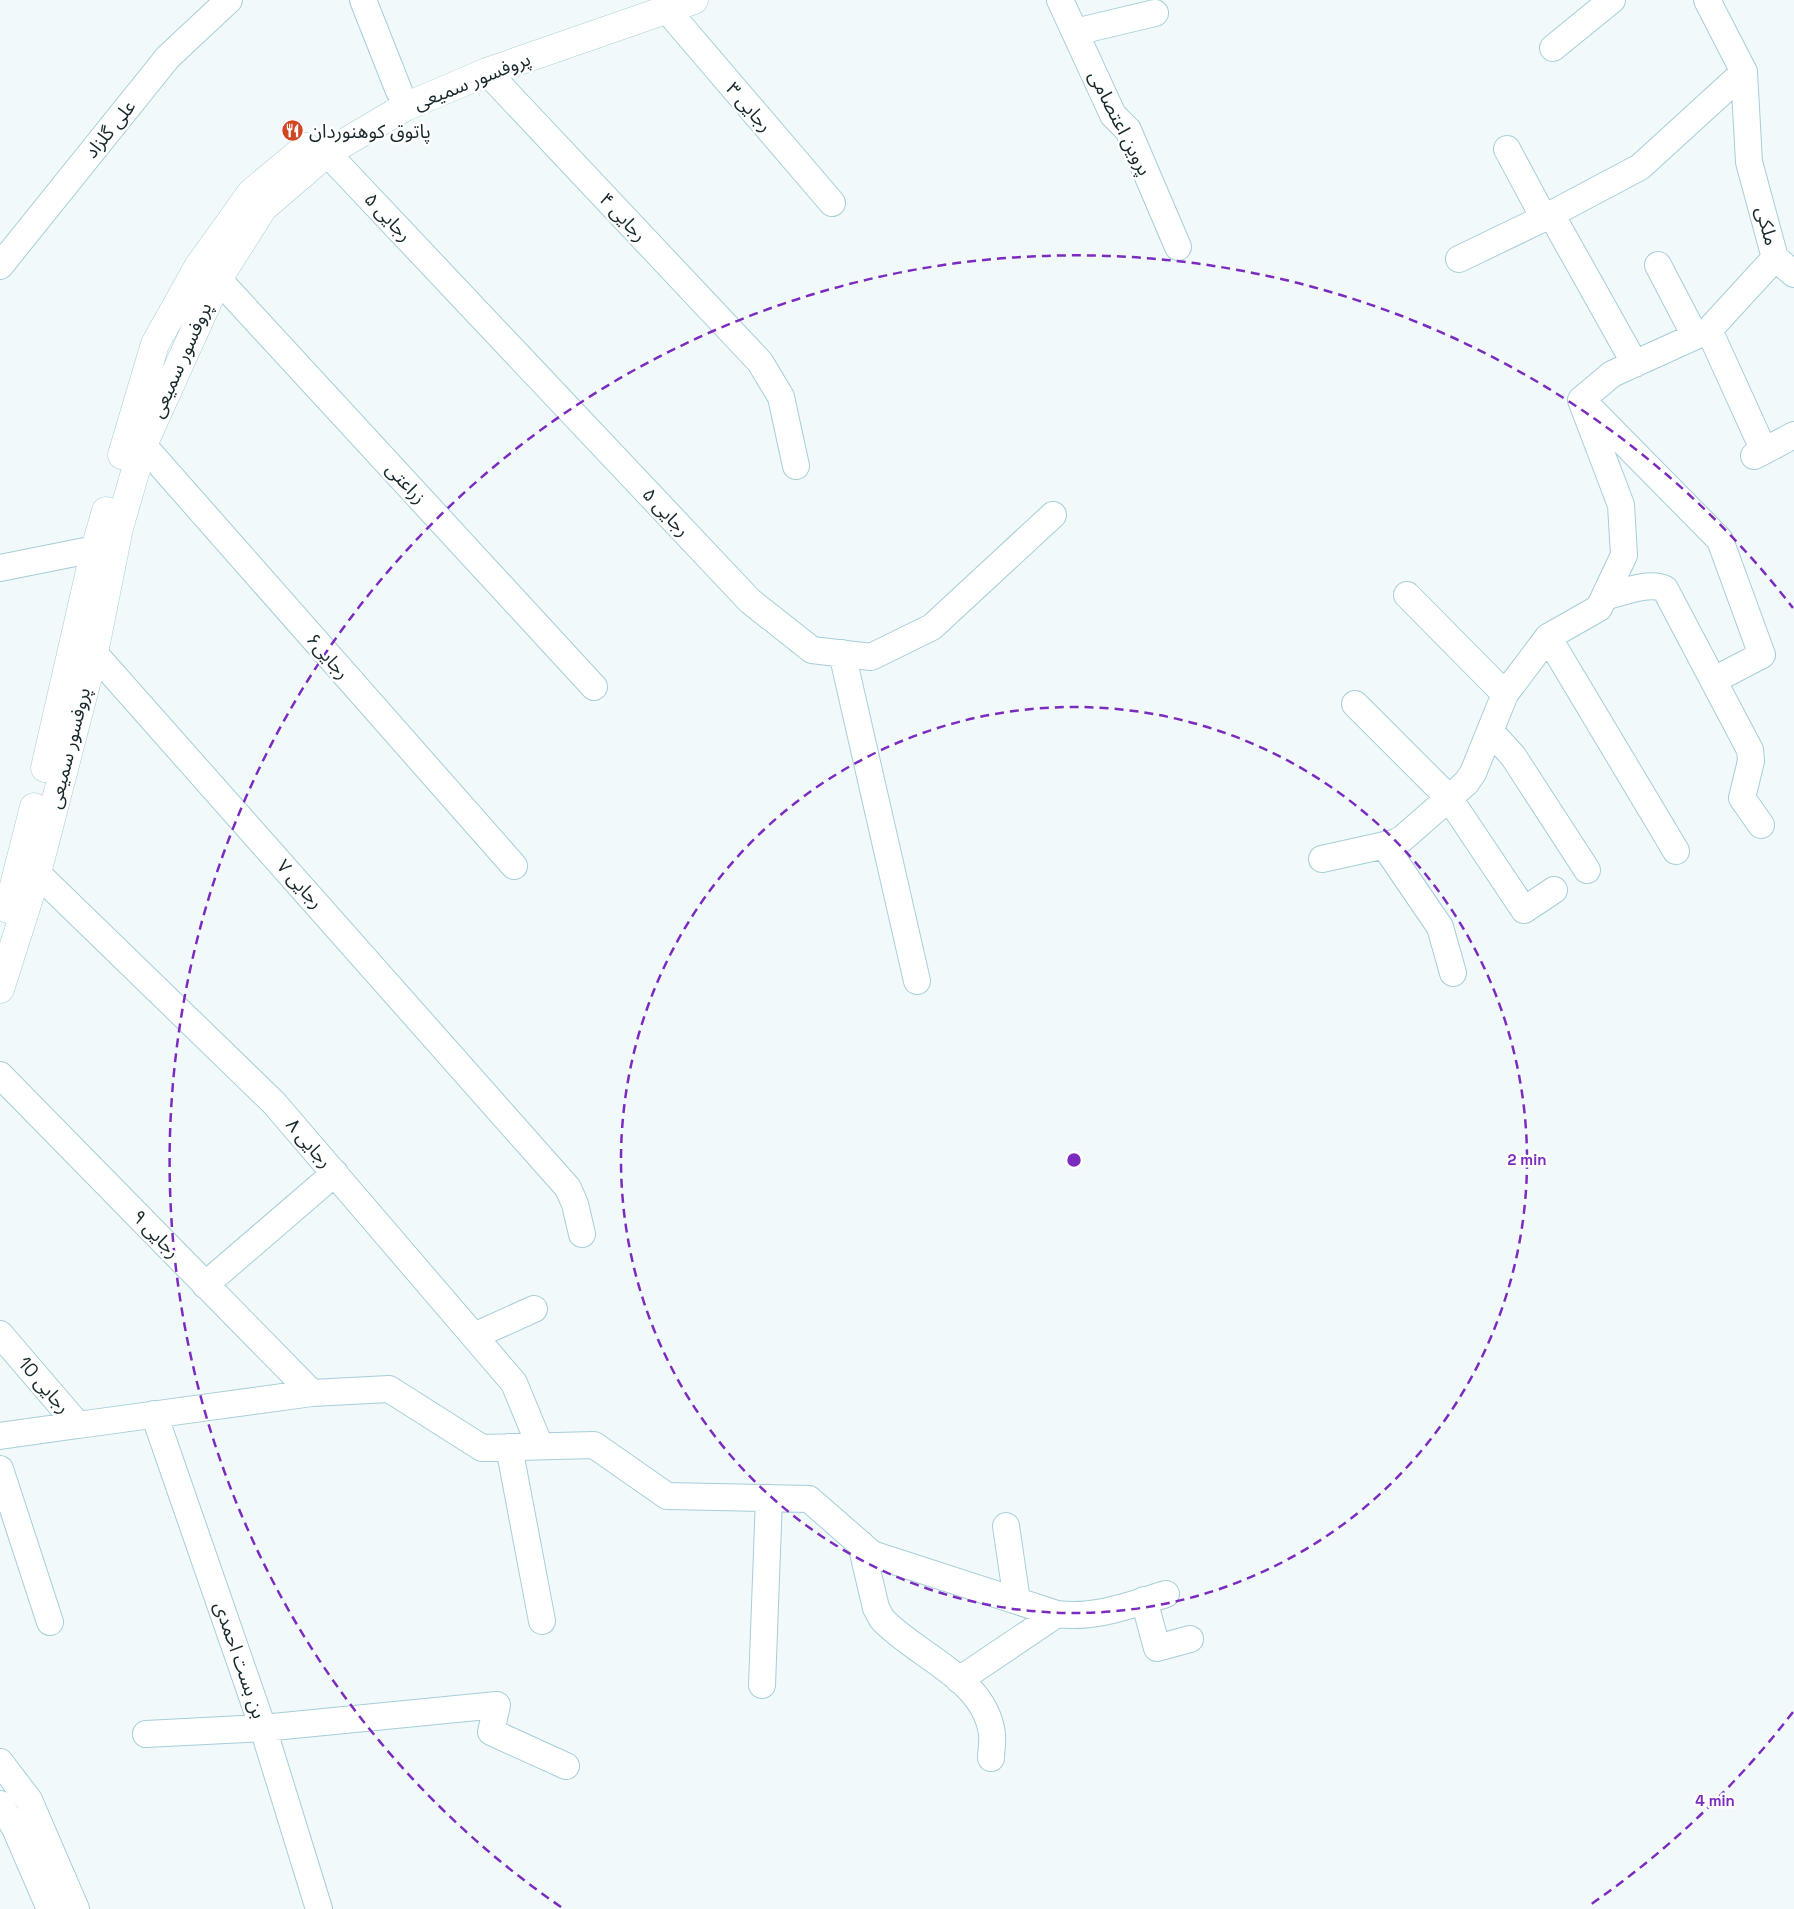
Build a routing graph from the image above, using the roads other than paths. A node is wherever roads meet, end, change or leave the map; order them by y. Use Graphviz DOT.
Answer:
graph roads {
  1 [pos="229,0"];
  2 [pos="363,0"];
  3 [pos="640,0"];
  4 [pos="694,0"];
  5 [pos="1060,0"];
  6 [pos="1612,0"];
  7 [pos="1706,0"];
  8 [pos="666,10"];
  9 [pos="1155,13"];
  10 [pos="1075,32"];
  11 [pos="1553,48"];
  12 [pos="487,72"];
  13 [pos="1744,72"];
  14 [pos="399,91"];
  15 [pos="1507,149"];
  16 [pos="327,153"];
  17 [pos="832,203"];
  18 [pos="1547,216"];
  19 [pos="1178,246"];
  20 [pos="1459,259"];
  21 [pos="1658,265"];
  22 [pos="0,266"];
  23 [pos="1785,266"];
  24 [pos="218,279"];
  25 [pos="1702,333"];
  26 [pos="1635,364"];
  27 [pos="1581,400"];
  28 [pos="1794,435"];
  29 [pos="142,445"];
  30 [pos="796,466"];
  31 [pos="1053,515"];
  32 [pos="95,549"];
  33 [pos="0,568"];
  34 [pos="1407,595"];
  35 [pos="1604,597"];
  36 [pos="1548,637"];
  37 [pos="94,653"];
  38 [pos="842,653"];
  39 [pos="1714,680"];
  40 [pos="594,687"];
  41 [pos="1505,694"];
  42 [pos="1355,704"];
  43 [pos="1491,732"];
  44 [pos="1449,798"];
  45 [pos="1761,824"];
  46 [pos="1384,845"];
  47 [pos="1676,851"];
  48 [pos="1322,859"];
  49 [pos="514,866"];
  50 [pos="1587,870"];
  51 [pos="38,873"];
  52 [pos="1554,890"];
  53 [pos="0,930"];
  54 [pos="1453,973"];
  55 [pos="917,981"];
  56 [pos="0,989"];
  57 [pos="0,1075"];
  58 [pos="335,1173"];
  59 [pos="582,1234"];
  60 [pos="205,1285"];
  61 [pos="534,1309"];
  62 [pos="0,1334"];
  63 [pos="474,1336"];
  64 [pos="312,1394"];
  65 [pos="154,1414"];
  66 [pos="78,1425"];
  67 [pos="0,1436"];
  68 [pos="540,1446"];
  69 [pos="509,1447"];
  70 [pos="0,1469"];
  71 [pos="769,1498"];
  72 [pos="1006,1526"];
  73 [pos="861,1544"];
  74 [pos="1017,1601"];
  75 [pos="1057,1614"];
  76 [pos="542,1621"];
  77 [pos="50,1622"];
  78 [pos="1190,1639"];
  79 [pos="958,1680"];
  80 [pos="762,1685"];
  81 [pos="264,1728"];
  82 [pos="146,1734"];
  83 [pos="991,1758"];
  84 [pos="0,1762"];
  85 [pos="566,1766"];
  86 [pos="0,1804"];
  87 [pos="50,1909"];
  88 [pos="76,1909"];
  89 [pos="319,1909"];
  1 -- 22 [label="street, علی گلزاد"];
  2 -- 14 [label="street"];
  3 -- 14 [label="main road, پروفسور سمیعی"];
  4 -- 8 [label="main road, پروفسور سمیعی"];
  5 -- 10 [label="street, پروین اعتصامی"];
  6 -- 11 [label="street"];
  7 -- 13 [label="street, ملکی"];
  8 -- 12 [label="main road, پروفسور سمیعی"];
  8 -- 17 [label="street, رجایی ۳"];
  9 -- 10 [label="street"];
  10 -- 19 [label="street, پروین اعتصامی"];
  12 -- 16 [label="main road, پروفسور سمیعی"];
  12 -- 30 [label="street, رجایی ۴"];
  13 -- 18 [label="street"];
  13 -- 23 [label="street, ملکی"];
  14 -- 32 [label="main road, پروفسور سمیعی"];
  15 -- 18 [label="street"];
  16 -- 24 [label="main road, پروفسور سمیعی"];
  16 -- 38 [label="street, رجایی ۵"];
  18 -- 20 [label="street"];
  18 -- 26 [label="street"];
  21 -- 25 [label="street"];
  23 -- 25 [label="street, ملکی"];
  24 -- 29 [label="main road, پروفسور سمیعی"];
  24 -- 40 [label="street, زراعتی"];
  25 -- 26 [label="street, ملکی"];
  25 -- 28 [label="street"];
  26 -- 27 [label="street, ملکی"];
  27 -- 35 [label="street"];
  27 -- 39 [label="street"];
  29 -- 37 [label="main road, پروفسور سمیعی"];
  29 -- 49 [label="street, رجایی۶"];
  31 -- 38 [label="street, رجایی ۵"];
  32 -- 33 [label="street"];
  32 -- 53 [label="main road, پروفسور سمیعی"];
  34 -- 41 [label="street"];
  35 -- 36 [label="street"];
  35 -- 39 [label="street"];
  36 -- 41 [label="street"];
  36 -- 47 [label="street"];
  37 -- 51 [label="main road, پروفسور سمیعی"];
  37 -- 59 [label="street, رجایی ۷"];
  38 -- 55 [label="street"];
  39 -- 45 [label="street"];
  41 -- 43 [label="street"];
  42 -- 44 [label="street"];
  43 -- 44 [label="street"];
  43 -- 50 [label="street"];
  44 -- 46 [label="street"];
  44 -- 52 [label="street"];
  46 -- 48 [label="street"];
  46 -- 54 [label="street"];
  51 -- 56 [label="main road, پروفسور سمیعی"];
  51 -- 58 [label="street, رجایی ۸"];
  57 -- 60 [label="street, رجایی ۹"];
  58 -- 60 [label="street"];
  58 -- 63 [label="street, رجایی ۸"];
  60 -- 64 [label="street, رجایی ۹"];
  61 -- 63 [label="street"];
  62 -- 66 [label="street, رجایی 10"];
  63 -- 68 [label="street, رجایی ۸"];
  64 -- 65 [label="street, رجایی 10"];
  64 -- 69 [label="street, رجایی 10"];
  65 -- 66 [label="street, رجایی 10"];
  65 -- 81 [label="street, بن بست احمدی"];
  66 -- 67 [label="street"];
  68 -- 69 [label="street, رجایی 10"];
  68 -- 71 [label="street, رجایی 10"];
  69 -- 76 [label="street"];
  70 -- 77 [label="street"];
  71 -- 73 [label="street, رجایی 10"];
  71 -- 80 [label="street"];
  72 -- 74 [label="street"];
  73 -- 74 [label="street, رجایی 10"];
  73 -- 79 [label="street"];
  74 -- 75 [label="street, رجایی 10"];
  75 -- 78 [label="street, رجایی 10"];
  75 -- 79 [label="street"];
  79 -- 83 [label="street"];
  81 -- 82 [label="street"];
  81 -- 85 [label="street"];
  81 -- 89 [label="street, بن بست احمدی"];
  84 -- 88 [label="street"];
  86 -- 87 [label="street"];
}
